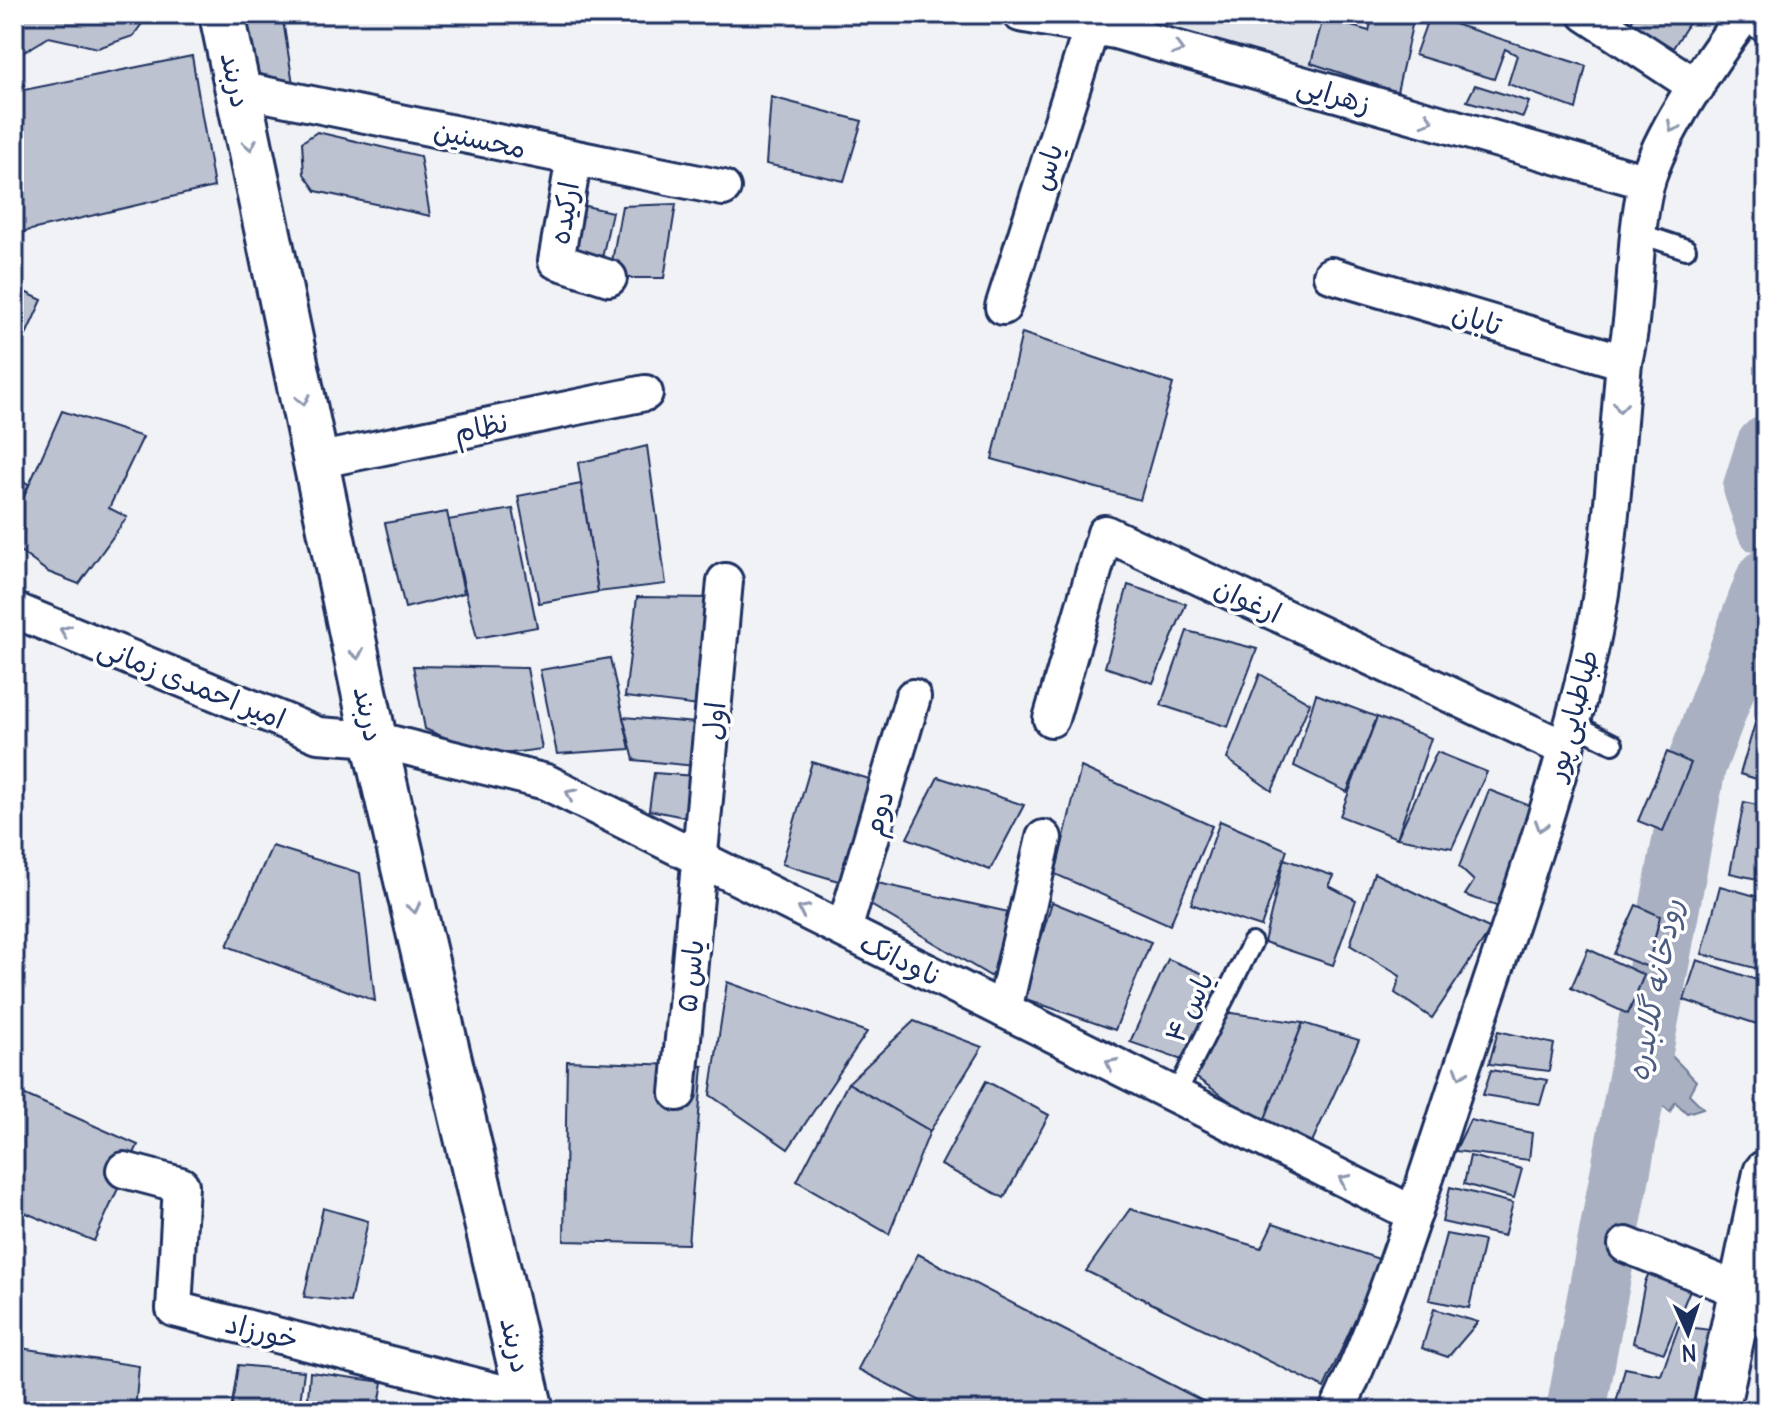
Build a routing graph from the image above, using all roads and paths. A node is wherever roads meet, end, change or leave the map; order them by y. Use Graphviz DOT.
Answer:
graph roads {
  1 [pos="222,14"];
  2 [pos="1020,14"];
  3 [pos="1586,14"];
  4 [pos="1751,22"];
  5 [pos="1092,26"];
  6 [pos="1697,87"];
  7 [pos="238,89"];
  8 [pos="574,158"];
  9 [pos="1647,182"];
  10 [pos="723,188"];
  11 [pos="1638,233"];
  12 [pos="1686,249"];
  13 [pos="1331,275"];
  14 [pos="609,278"];
  15 [pos="1003,307"];
  16 [pos="1624,362"];
  17 [pos="645,393"];
  18 [pos="316,461"];
  19 [pos="725,581"];
  20 [pos="14,610"];
  21 [pos="913,697"];
  22 [pos="1051,719"];
  23 [pos="1569,736"];
  24 [pos="374,739"];
  25 [pos="1613,744"];
  26 [pos="1044,838"];
  27 [pos="702,860"];
  28 [pos="844,930"];
  29 [pos="1252,943"];
  30 [pos="1004,1010"];
  31 [pos="678,1093"];
  32 [pos="1175,1096"];
  33 [pos="124,1170"];
  34 [pos="1766,1173"];
  35 [pos="1414,1214"];
  36 [pos="1626,1245"];
  37 [pos="1752,1272"];
  38 [pos="529,1405"];
  39 [pos="1337,1411"];
  40 [pos="1716,1411"];
  1 -- 7 [label="main road, دربند"];
  2 -- 5 [label="street, زهرایی"];
  3 -- 6 [label="street"];
  4 -- 6 [label="street, طباطبایی پور"];
  5 -- 9 [label="street, زهرایی, one-way"];
  5 -- 15 [label="street, یاس"];
  6 -- 9 [label="street, طباطبایی پور, one-way"];
  7 -- 8 [label="street, محسنین"];
  7 -- 18 [label="main road, دربند, one-way"];
  8 -- 10 [label="street, محسنین"];
  8 -- 14 [label="street, ارکیده"];
  9 -- 11 [label="street, طباطبایی پور"];
  11 -- 12 [label="lane"];
  11 -- 16 [label="street, طباطبایی پور"];
  13 -- 16 [label="street, تابان"];
  16 -- 23 [label="street, طباطبایی پور, one-way"];
  17 -- 18 [label="street, نظام"];
  18 -- 24 [label="main road, دربند, one-way"];
  19 -- 27 [label="street, اول"];
  24 -- 20 [label="street, امیر احمدی زمانی, one-way"];
  21 -- 28 [label="street, دوم"];
  22 -- 23 [label="street, ارغوان"];
  23 -- 25 [label="lane"];
  23 -- 35 [label="street, طباطبایی پور, one-way"];
  27 -- 24 [label="street, ناودانک, one-way"];
  24 -- 38 [label="main road, دربند, one-way"];
  26 -- 30 [label="street"];
  28 -- 27 [label="street, ناودانک, one-way"];
  27 -- 31 [label="street, یاس ۵"];
  28 -- 30 [label="street, ناودانک"];
  29 -- 32 [label="lane, یاس ۴"];
  32 -- 30 [label="street, ناودانک, one-way"];
  35 -- 32 [label="street, ناودانک, one-way"];
  33 -- 38 [label="street, خورزاد"];
  34 -- 37 [label="main road"];
  35 -- 39 [label="street, طباطبایی پور"];
  36 -- 37 [label="street"];
  37 -- 40 [label="main road"];
}
